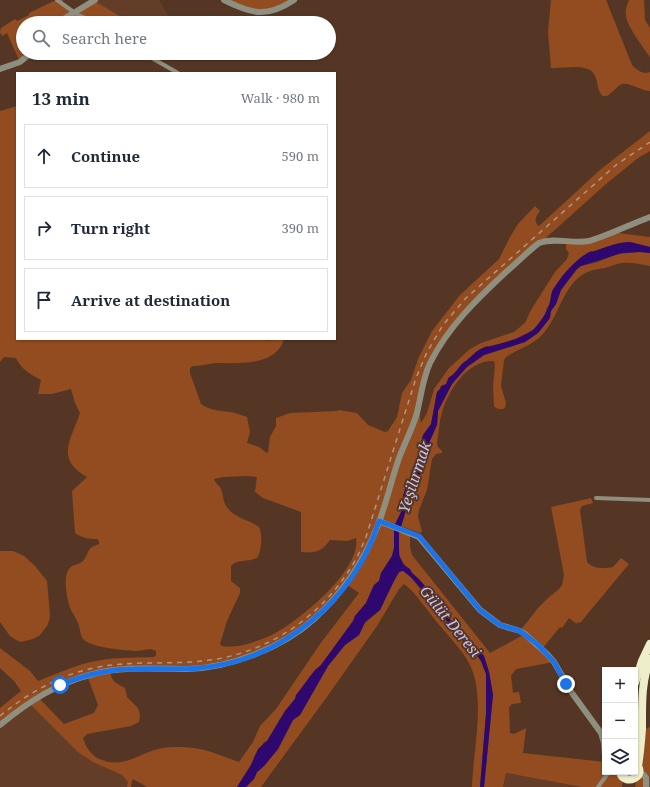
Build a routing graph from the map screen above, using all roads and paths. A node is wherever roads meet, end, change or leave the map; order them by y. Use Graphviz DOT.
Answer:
graph roads {
  1 [pos="57,0"];
  2 [pos="95,0"];
  3 [pos="224,0"];
  4 [pos="294,0"];
  5 [pos="73,12"];
  6 [pos="67,16"];
  7 [pos="80,16"];
  8 [pos="22,60"];
  9 [pos="155,60"];
  10 [pos="0,65"];
  11 [pos="9,66"];
  12 [pos="0,69"];
  13 [pos="176,72"];
  14 [pos="650,217"];
  15 [pos="596,498"];
  16 [pos="650,500"];
  17 [pos="382,522"];
  18 [pos="650,644"];
  19 [pos="650,659"];
  20 [pos="638,674"];
  21 [pos="0,725"];
  22 [pos="603,739"];
  23 [pos="638,765"];
  24 [pos="638,774"];
  25 [pos="607,775"];
  26 [pos="636,775"];
  27 [pos="620,777"];
  28 [pos="598,787"];
  29 [pos="646,787"];
  1 -- 5 [label="street"];
  2 -- 5 [label="street"];
  3 -- 4 [label="street"];
  5 -- 6 [label="street"];
  5 -- 7 [label="street"];
  8 -- 11 [label="street"];
  9 -- 13 [label="street"];
  10 -- 11 [label="street"];
  11 -- 12 [label="street"];
  14 -- 17 [label="street"];
  15 -- 16 [label="street"];
  17 -- 21 [label="street"];
  17 -- 22 [label="street"];
  18 -- 20 [label="highway"];
  19 -- 23 [label="highway"];
  24 -- 29 [label="street"];
  25 -- 28 [label="street"];
  26 -- 27 [label="highway"];
}
